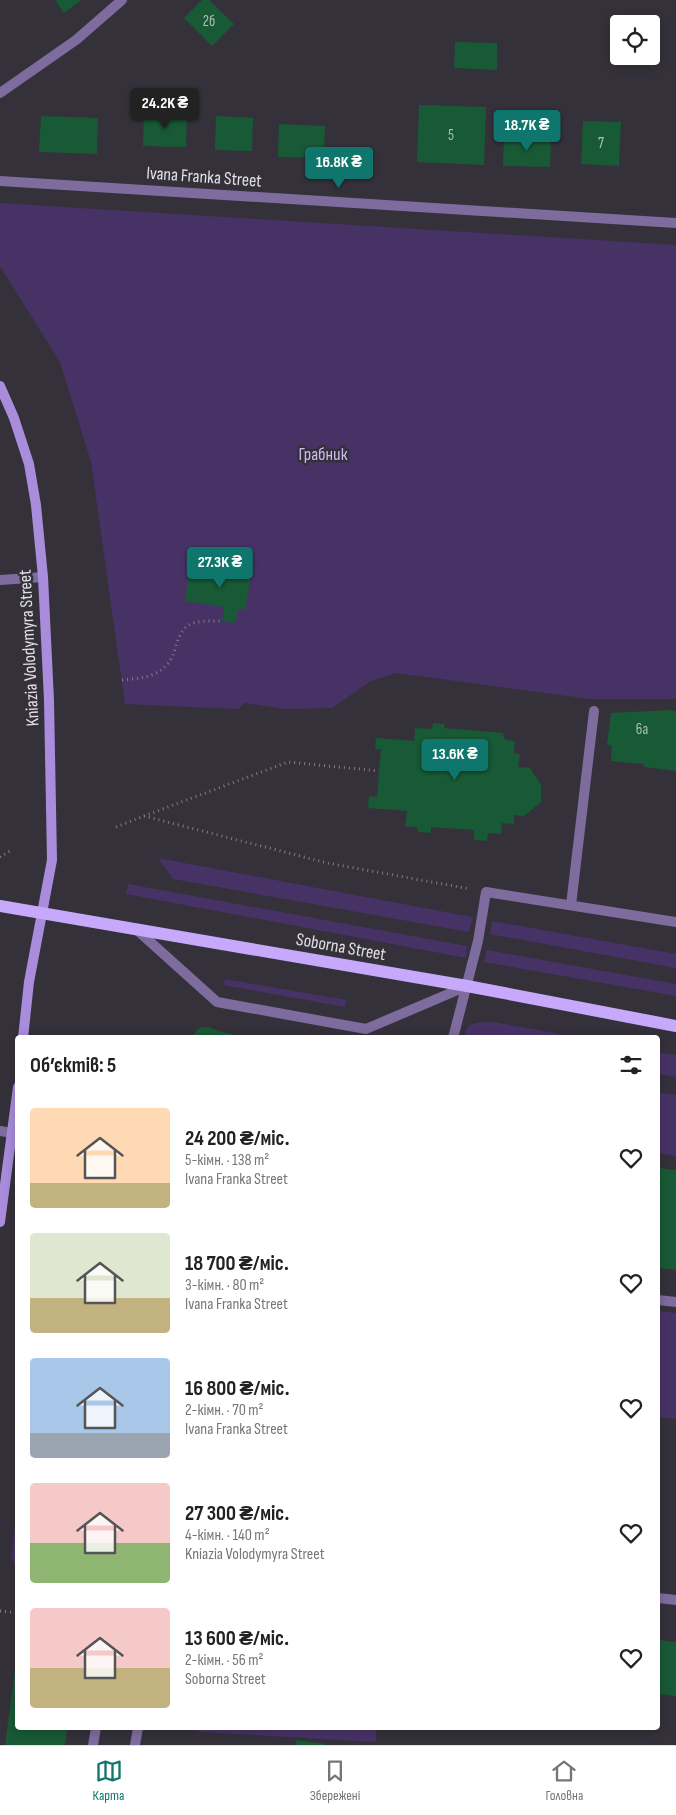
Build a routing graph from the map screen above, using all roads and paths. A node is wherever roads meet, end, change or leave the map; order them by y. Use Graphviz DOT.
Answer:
graph roads {
  1 [pos="122,0"];
  2 [pos="0,93"];
  3 [pos="0,181"];
  4 [pos="676,223"];
  5 [pos="0,386"];
  6 [pos="43,577"];
  7 [pos="0,580"];
  8 [pos="222,621"];
  9 [pos="122,680"];
  10 [pos="594,711"];
  11 [pos="379,772"];
  12 [pos="144,816"];
  13 [pos="116,827"];
  14 [pos="10,851"];
  15 [pos="0,857"];
  16 [pos="486,892"];
  17 [pos="571,904"];
  18 [pos="0,906"];
  19 [pos="42,913"];
  20 [pos="676,922"];
  21 [pos="137,930"];
  22 [pos="467,986"];
  23 [pos="676,1026"];
  24 [pos="23,1035"];
  25 [pos="453,1035"];
  26 [pos="15,1110"];
  27 [pos="0,1131"];
  28 [pos="12,1133"];
  29 [pos="0,1222"];
  30 [pos="660,1300"];
  31 [pos="676,1302"];
  32 [pos="660,1598"];
  33 [pos="676,1600"];
  34 [pos="0,1611"];
  35 [pos="15,1613"];
  36 [pos="96,1730"];
  37 [pos="138,1730"];
  38 [pos="93,1745"];
  39 [pos="135,1745"];
  1 -- 2 [label="street"];
  3 -- 4 [label="street, Ivana Franka Street"];
  5 -- 6 [label="street, Kniazia Volodymyra Street"];
  6 -- 7 [label="street"];
  6 -- 19 [label="street, Kniazia Volodymyra Street"];
  8 -- 9 [label="path"];
  10 -- 17 [label="street"];
  11 -- 12 [label="path"];
  12 -- 13 [label="path"];
  12 -- 16 [label="path"];
  14 -- 15 [label="path"];
  16 -- 17 [label="street"];
  16 -- 22 [label="street"];
  17 -- 20 [label="street"];
  18 -- 19 [label="main road, Soborna Street"];
  19 -- 21 [label="main road, Soborna Street"];
  19 -- 24 [label="street, Kniazia Volodymyra Street"];
  21 -- 22 [label="main road, Soborna Street"];
  21 -- 22 [label="street"];
  22 -- 23 [label="main road, Soborna Street"];
  22 -- 25 [label="street"];
  26 -- 28 [label="street"];
  27 -- 28 [label="street"];
  28 -- 29 [label="street"];
  30 -- 31 [label="street"];
  32 -- 33 [label="street"];
  34 -- 35 [label="path"];
  36 -- 38 [label="street"];
  37 -- 39 [label="street"];
}
